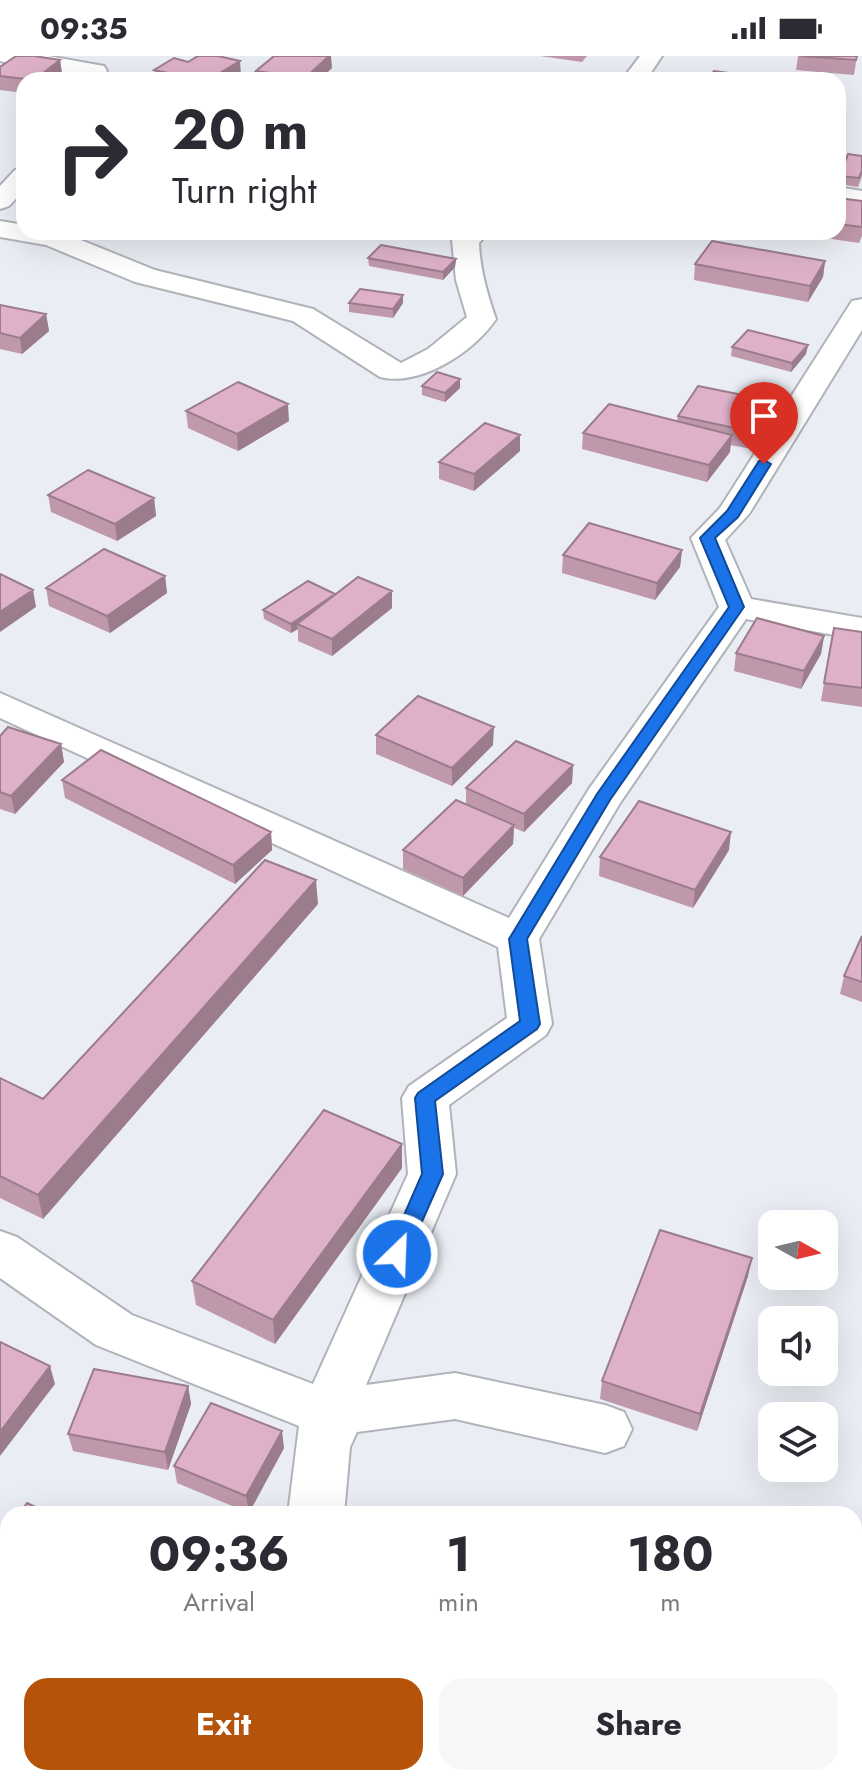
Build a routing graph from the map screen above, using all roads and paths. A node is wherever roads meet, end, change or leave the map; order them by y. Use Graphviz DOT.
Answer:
graph roads {
  1 [pos="8,56"];
  2 [pos="98,69"];
  3 [pos="16,184"];
  4 [pos="0,201"];
  5 [pos="57,240"];
  6 [pos="465,240"];
  7 [pos="862,307"];
  8 [pos="737,607"];
  9 [pos="862,629"];
  10 [pos="0,704"];
  11 [pos="518,939"];
  12 [pos="0,1251"];
  13 [pos="327,1413"];
  14 [pos="605,1429"];
  15 [pos="317,1506"];
  16 [pos="342,1506"];
  1 -- 2 [label="street"];
  3 -- 4 [label="street"];
  5 -- 6 [label="street"];
  7 -- 8 [label="street"];
  8 -- 9 [label="street"];
  8 -- 11 [label="street"];
  10 -- 11 [label="street"];
  11 -- 13 [label="street"];
  12 -- 13 [label="street"];
  13 -- 14 [label="street"];
  13 -- 15 [label="street"];
  13 -- 16 [label="street"];
}
